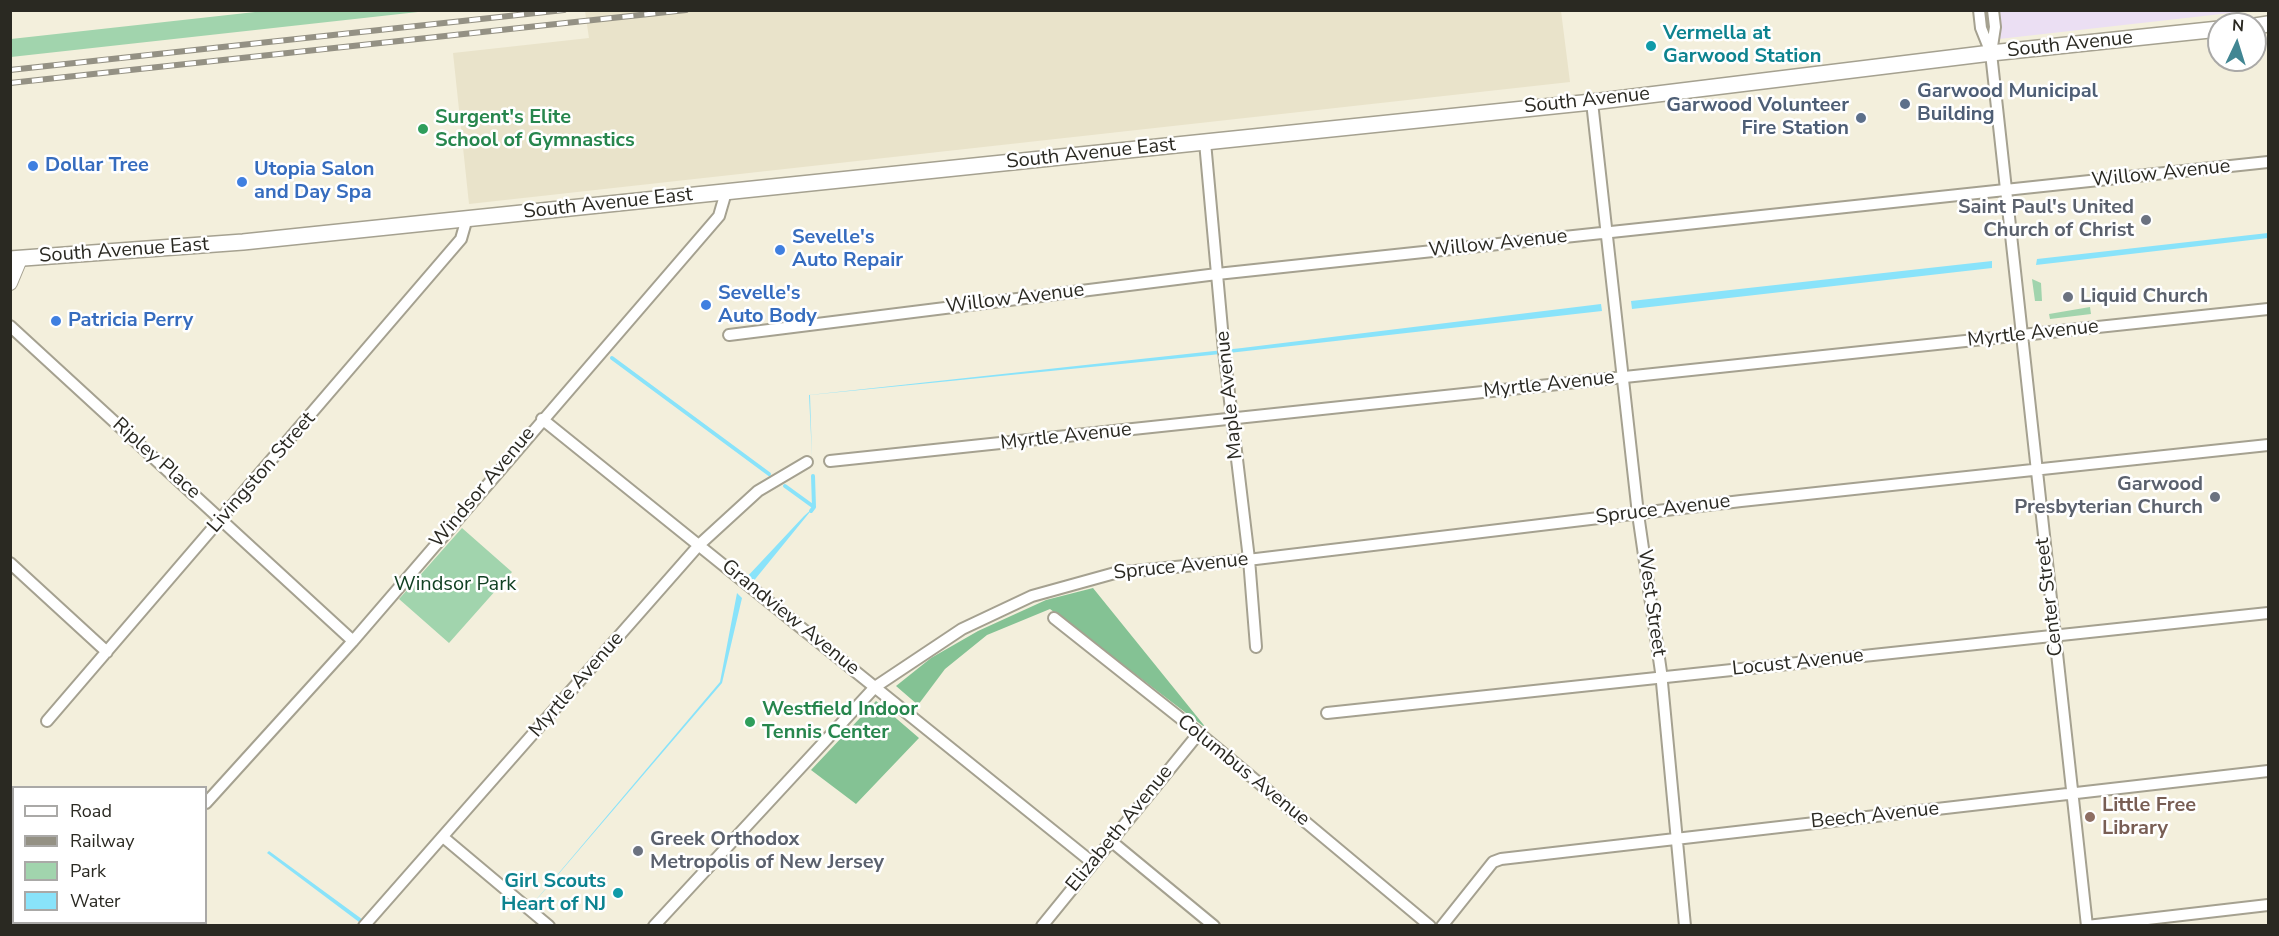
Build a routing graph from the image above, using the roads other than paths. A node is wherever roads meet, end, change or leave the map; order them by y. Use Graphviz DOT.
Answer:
graph roads {
  1 [pos="1979,10"];
  2 [pos="1993,10"];
  3 [pos="2207,30"];
  4 [pos="1991,53"];
  5 [pos="1592,102"];
  6 [pos="1205,142"];
  7 [pos="2268,162"];
  8 [pos="2005,190"];
  9 [pos="726,192"];
  10 [pos="467,218"];
  11 [pos="1607,232"];
  12 [pos="15,259"];
  13 [pos="1216,274"];
  14 [pos="10,283"];
  15 [pos="2268,309"];
  16 [pos="10,327"];
  17 [pos="729,335"];
  18 [pos="2023,336"];
  19 [pos="1623,377"];
  20 [pos="542,419"];
  21 [pos="1232,420"];
  22 [pos="2268,445"];
  23 [pos="830,461"];
  24 [pos="807,462"];
  25 [pos="2035,469"];
  26 [pos="1638,514"];
  27 [pos="222,520"];
  28 [pos="699,545"];
  29 [pos="1249,559"];
  30 [pos="10,563"];
  31 [pos="2268,613"];
  32 [pos="1054,618"];
  33 [pos="2055,637"];
  34 [pos="353,641"];
  35 [pos="1256,647"];
  36 [pos="106,652"];
  37 [pos="1661,678"];
  38 [pos="875,687"];
  39 [pos="1327,713"];
  40 [pos="47,721"];
  41 [pos="1198,733"];
  42 [pos="2268,771"];
  43 [pos="2072,794"];
  44 [pos="207,802"];
  45 [pos="443,837"];
  46 [pos="1676,838"];
  47 [pos="1111,841"];
  48 [pos="1093,863"];
  49 [pos="2268,905"];
  50 [pos="364,926"];
  51 [pos="549,926"];
  52 [pos="654,926"];
  53 [pos="1042,926"];
  54 [pos="1214,926"];
  55 [pos="1430,926"];
  56 [pos="1442,926"];
  57 [pos="1685,926"];
  58 [pos="2087,926"];
  1 -- 4 [label="street, Center Street"];
  2 -- 4 [label="street, Center Street"];
  3 -- 4 [label="main road, South Avenue"];
  4 -- 5 [label="main road, South Avenue"];
  4 -- 8 [label="street, Center Street"];
  5 -- 6 [label="main road, South Avenue"];
  5 -- 11 [label="street, West Street"];
  6 -- 9 [label="main road, South Avenue East"];
  6 -- 13 [label="street, Maple Avenue"];
  7 -- 8 [label="street, Willow Avenue"];
  8 -- 11 [label="street, Willow Avenue"];
  8 -- 18 [label="street, Center Street"];
  9 -- 10 [label="main road, South Avenue East"];
  9 -- 20 [label="street, Windsor Avenue"];
  10 -- 12 [label="main road, South Avenue East"];
  10 -- 27 [label="street, Livingston Street"];
  11 -- 13 [label="street, Willow Avenue"];
  11 -- 19 [label="street, West Street"];
  12 -- 14 [label="street"];
  13 -- 17 [label="street, Willow Avenue"];
  13 -- 21 [label="street, Maple Avenue"];
  15 -- 18 [label="street, Myrtle Avenue"];
  16 -- 27 [label="street, Ripley Place"];
  18 -- 19 [label="street, Myrtle Avenue"];
  18 -- 25 [label="street, Center Street"];
  19 -- 21 [label="street, Myrtle Avenue"];
  19 -- 26 [label="street, West Street"];
  20 -- 28 [label="street, Grandview Avenue"];
  20 -- 34 [label="street, Windsor Avenue"];
  21 -- 23 [label="street, Myrtle Avenue"];
  21 -- 29 [label="street, Maple Avenue"];
  22 -- 25 [label="street, Spruce Avenue"];
  24 -- 28 [label="street, Myrtle Avenue"];
  25 -- 26 [label="street, Spruce Avenue"];
  25 -- 33 [label="street, Center Street"];
  26 -- 29 [label="street, Spruce Avenue"];
  26 -- 37 [label="street, West Street"];
  27 -- 34 [label="street, Ripley Place"];
  27 -- 36 [label="street, Livingston Street"];
  28 -- 38 [label="street, Grandview Avenue"];
  28 -- 45 [label="street, Myrtle Avenue"];
  29 -- 35 [label="street, Maple Avenue"];
  29 -- 38 [label="street, Spruce Avenue"];
  30 -- 36 [label="street"];
  31 -- 33 [label="street, Locust Avenue"];
  32 -- 41 [label="street, Columbus Avenue"];
  33 -- 37 [label="street, Locust Avenue"];
  33 -- 43 [label="street, Center Street"];
  34 -- 44 [label="street, Windsor Avenue"];
  36 -- 40 [label="street, Livingston Street"];
  37 -- 39 [label="street, Locust Avenue"];
  37 -- 46 [label="street, West Street"];
  38 -- 48 [label="street, Grandview Avenue"];
  38 -- 52 [label="street, Spruce Avenue"];
  41 -- 47 [label="street, Elizabeth Avenue"];
  41 -- 55 [label="street, Columbus Avenue"];
  42 -- 43 [label="street, Beech Avenue"];
  43 -- 46 [label="street, Beech Avenue"];
  43 -- 58 [label="street, Center Street"];
  45 -- 50 [label="street, Myrtle Avenue"];
  45 -- 51 [label="street"];
  46 -- 56 [label="street, Beech Avenue"];
  46 -- 57 [label="street, West Street"];
  47 -- 48 [label="street, Elizabeth Avenue"];
  47 -- 54 [label="street"];
  48 -- 53 [label="street, Elizabeth Avenue"];
  49 -- 58 [label="street"];
}
